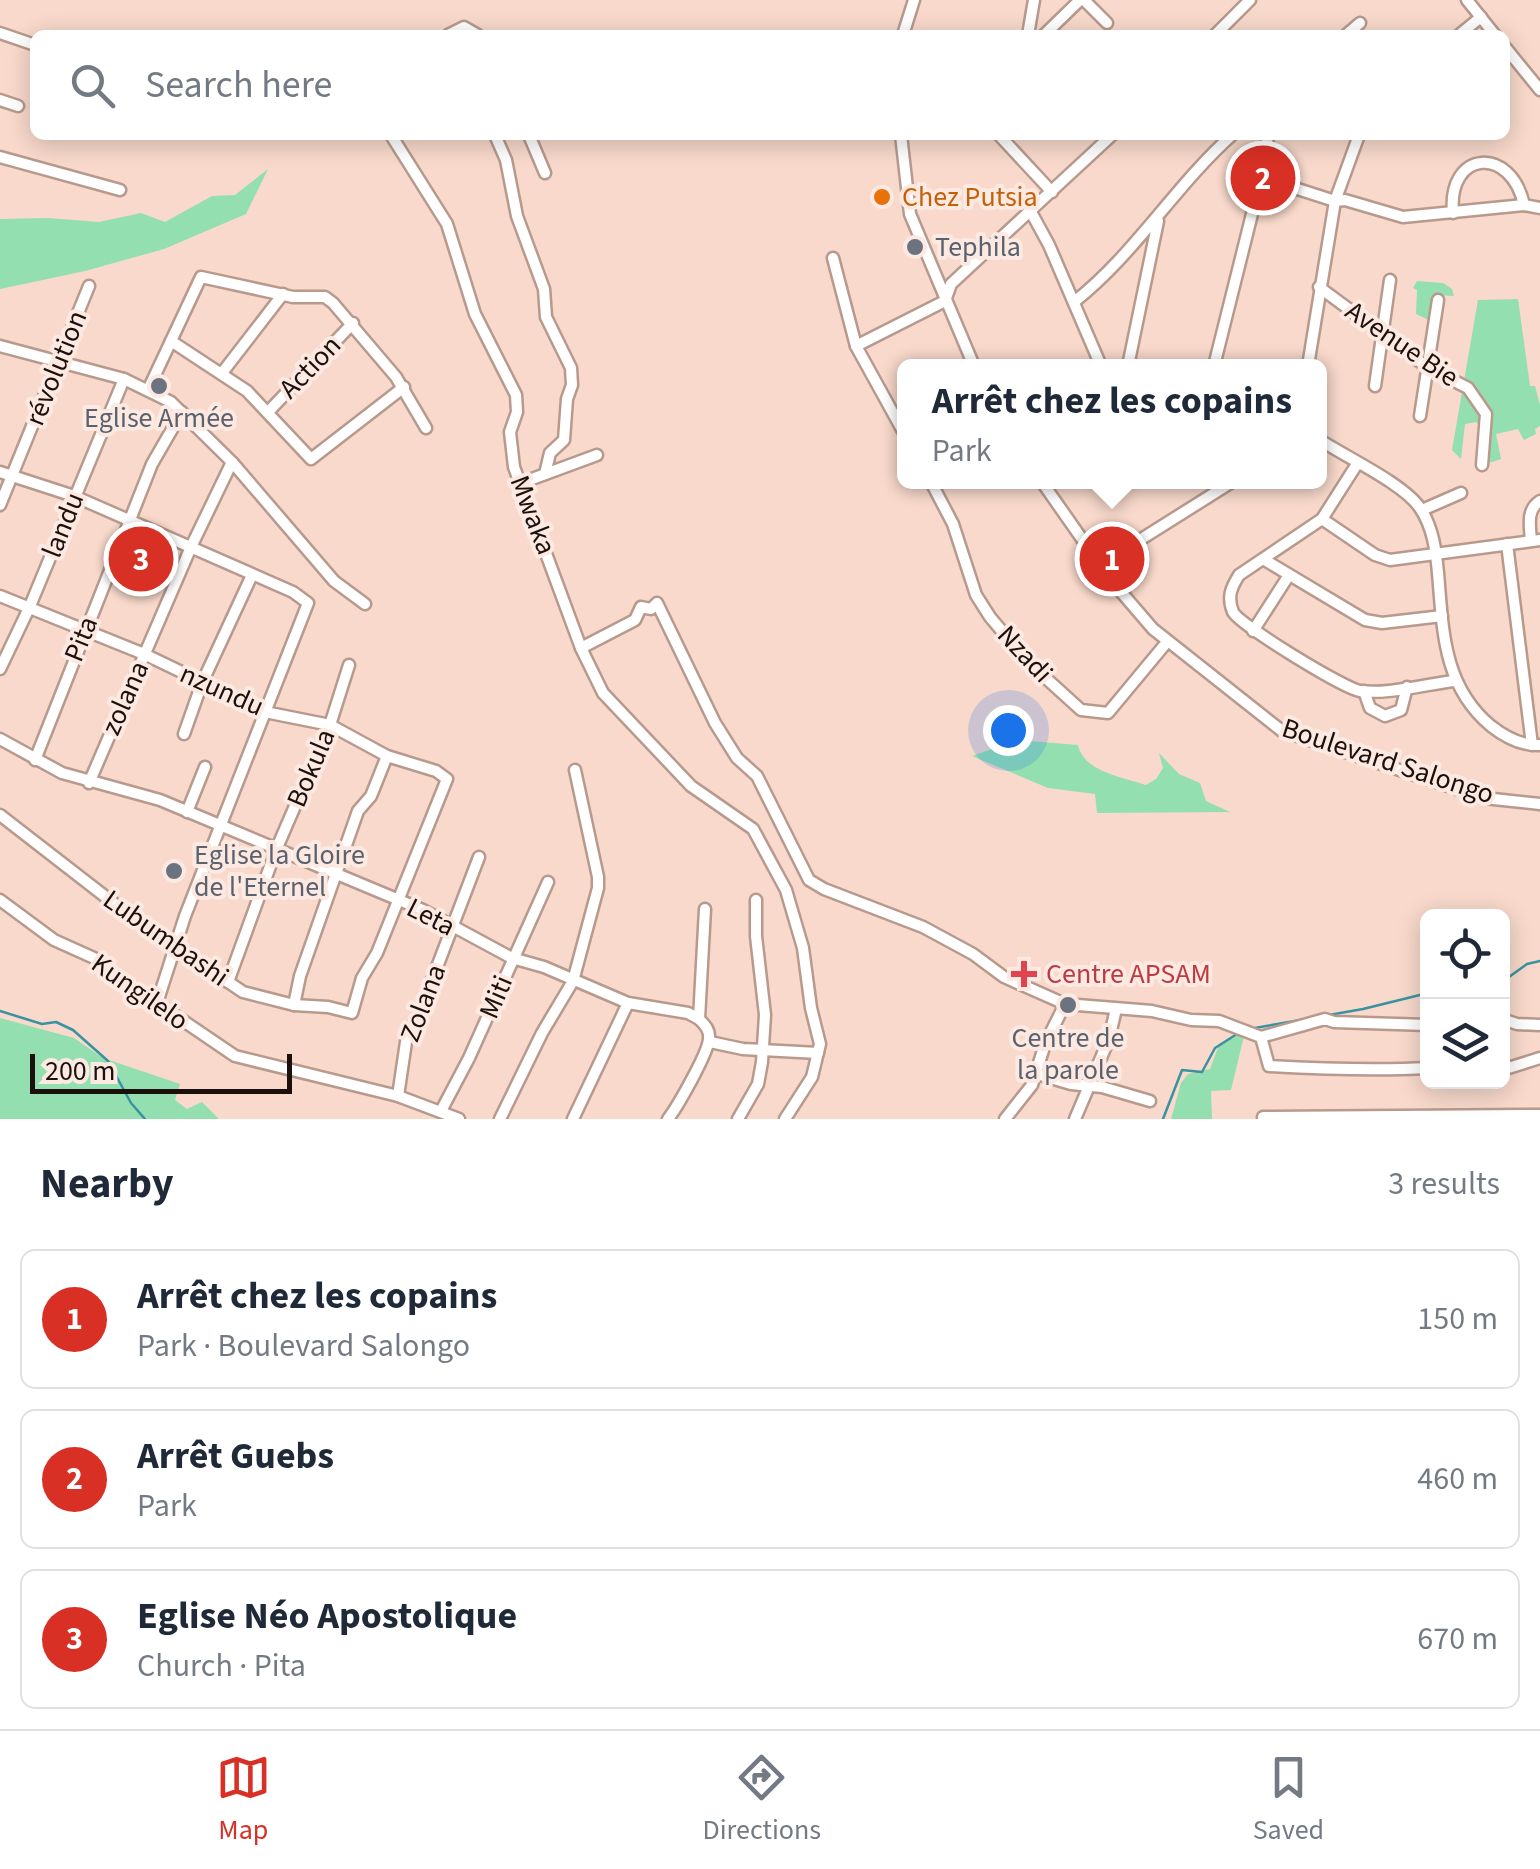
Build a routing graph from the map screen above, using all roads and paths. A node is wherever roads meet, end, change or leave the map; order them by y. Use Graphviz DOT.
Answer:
graph roads {
  1 [pos="914,0"];
  2 [pos="1034,0"];
  3 [pos="1082,0"];
  4 [pos="1467,0"];
  5 [pos="1246,1"];
  6 [pos="1480,17"];
  7 [pos="1107,23"];
  8 [pos="1360,23"];
  9 [pos="905,30"];
  10 [pos="1029,30"];
  11 [pos="1049,30"];
  12 [pos="1220,30"];
  13 [pos="1352,30"];
  14 [pos="1465,30"];
  15 [pos="1491,30"];
  16 [pos="0,34"];
  17 [pos="30,43"];
  18 [pos="1510,53"];
  19 [pos="1540,90"];
  20 [pos="0,100"];
  21 [pos="18,106"];
  22 [pos="395,140"];
  23 [pos="496,140"];
  24 [pos="531,140"];
  25 [pos="902,140"];
  26 [pos="1004,140"];
  27 [pos="1107,140"];
  28 [pos="1227,140"];
  29 [pos="1267,140"];
  30 [pos="1356,140"];
  31 [pos="0,157"];
  32 [pos="545,173"];
  33 [pos="1260,176"];
  34 [pos="120,190"];
  35 [pos="1052,192"];
  36 [pos="1334,201"];
  37 [pos="1524,206"];
  38 [pos="1540,208"];
  39 [pos="1031,212"];
  40 [pos="1453,213"];
  41 [pos="1158,217"];
  42 [pos="833,258"];
  43 [pos="1390,280"];
  44 [pos="89,286"];
  45 [pos="1318,287"];
  46 [pos="283,294"];
  47 [pos="1438,300"];
  48 [pos="945,301"];
  49 [pos="1074,302"];
  50 [pos="353,323"];
  51 [pos="1381,333"];
  52 [pos="171,341"];
  53 [pos="0,346"];
  54 [pos="856,346"];
  55 [pos="971,359"];
  56 [pos="1098,359"];
  57 [pos="1129,359"];
  58 [pos="1216,359"];
  59 [pos="1309,359"];
  60 [pos="61,362"];
  61 [pos="1427,367"];
  62 [pos="222,373"];
  63 [pos="124,379"];
  64 [pos="1375,386"];
  65 [pos="404,387"];
  66 [pos="148,390"];
  67 [pos="182,412"];
  68 [pos="268,412"];
  69 [pos="1420,416"];
  70 [pos="897,420"];
  71 [pos="426,428"];
  72 [pos="1327,445"];
  73 [pos="598,456"];
  74 [pos="232,462"];
  75 [pos="1357,464"];
  76 [pos="1482,465"];
  77 [pos="5,473"];
  78 [pos="546,474"];
  79 [pos="521,483"];
  80 [pos="935,489"];
  81 [pos="1047,489"];
  82 [pos="1221,489"];
  83 [pos="1461,493"];
  84 [pos="74,496"];
  85 [pos="1540,501"];
  86 [pos="0,505"];
  87 [pos="1422,510"];
  88 [pos="1322,519"];
  89 [pos="129,520"];
  90 [pos="1536,540"];
  91 [pos="1508,544"];
  92 [pos="191,547"];
  93 [pos="1436,551"];
  94 [pos="1263,559"];
  95 [pos="1100,565"];
  96 [pos="252,575"];
  97 [pos="1289,575"];
  98 [pos="0,596"];
  99 [pos="364,604"];
  100 [pos="30,606"];
  101 [pos="1442,616"];
  102 [pos="84,628"];
  103 [pos="1253,631"];
  104 [pos="1167,642"];
  105 [pos="581,648"];
  106 [pos="144,654"];
  107 [pos="348,665"];
  108 [pos="0,669"];
  109 [pos="1454,681"];
  110 [pos="202,683"];
  111 [pos="1408,687"];
  112 [pos="1364,691"];
  113 [pos="265,712"];
  114 [pos="330,726"];
  115 [pos="184,734"];
  116 [pos="0,740"];
  117 [pos="1536,745"];
  118 [pos="387,756"];
  119 [pos="34,760"];
  120 [pos="205,767"];
  121 [pos="575,770"];
  122 [pos="89,783"];
  123 [pos="1540,804"];
  124 [pos="187,812"];
  125 [pos="0,815"];
  126 [pos="220,826"];
  127 [pos="764,846"];
  128 [pos="276,850"];
  129 [pos="480,856"];
  130 [pos="805,867"];
  131 [pos="337,877"];
  132 [pos="782,881"];
  133 [pos="548,882"];
  134 [pos="396,899"];
  135 [pos="0,900"];
  136 [pos="756,900"];
  137 [pos="705,909"];
  138 [pos="453,928"];
  139 [pos="174,946"];
  140 [pos="512,958"];
  141 [pos="573,981"];
  142 [pos="228,982"];
  143 [pos="157,1003"];
  144 [pos="628,1003"];
  145 [pos="1065,1004"];
  146 [pos="294,1006"];
  147 [pos="1116,1009"];
  148 [pos="699,1018"];
  149 [pos="1510,1022"];
  150 [pos="1540,1024"];
  151 [pos="1420,1025"];
  152 [pos="1261,1037"];
  153 [pos="710,1042"];
  154 [pos="761,1048"];
  155 [pos="818,1053"];
  156 [pos="1540,1058"];
  157 [pos="1510,1067"];
  158 [pos="1420,1068"];
  159 [pos="1036,1074"];
  160 [pos="1089,1086"];
  161 [pos="398,1096"];
  162 [pos="1150,1101"];
  163 [pos="441,1111"];
  164 [pos="1540,1114"];
  165 [pos="1263,1117"];
  166 [pos="459,1119"];
  167 [pos="500,1119"];
  168 [pos="573,1119"];
  169 [pos="668,1119"];
  170 [pos="738,1119"];
  171 [pos="786,1119"];
  172 [pos="1006,1119"];
  173 [pos="1075,1119"];
  1 -- 9 [label="street"];
  2 -- 10 [label="street"];
  3 -- 7 [label="street"];
  3 -- 11 [label="street"];
  4 -- 6 [label="street"];
  5 -- 12 [label="street"];
  6 -- 14 [label="street"];
  6 -- 15 [label="street"];
  8 -- 13 [label="street"];
  16 -- 17 [label="street"];
  18 -- 19 [label="street"];
  20 -- 21 [label="street"];
  22 -- 79 [label="street, Mwaka"];
  23 -- 78 [label="street"];
  24 -- 32 [label="street"];
  25 -- 48 [label="street"];
  26 -- 35 [label="street"];
  27 -- 35 [label="street"];
  28 -- 41 [label="street"];
  29 -- 33 [label="street"];
  30 -- 36 [label="street"];
  31 -- 34 [label="street"];
  33 -- 36 [label="street"];
  33 -- 58 [label="street"];
  35 -- 39 [label="street"];
  36 -- 40 [label="street"];
  36 -- 45 [label="street"];
  37 -- 38 [label="street"];
  37 -- 40 [label="street"];
  37 -- 40 [label="street"];
  39 -- 48 [label="street"];
  39 -- 49 [label="street"];
  41 -- 49 [label="street"];
  41 -- 57 [label="street"];
  42 -- 54 [label="street"];
  43 -- 51 [label="street"];
  44 -- 60 [label="street, révolution"];
  45 -- 51 [label="street, Avenue Bie"];
  45 -- 59 [label="street"];
  46 -- 50 [label="street"];
  46 -- 52 [label="street"];
  46 -- 62 [label="street"];
  47 -- 61 [label="street"];
  48 -- 54 [label="street"];
  48 -- 55 [label="street"];
  49 -- 56 [label="street"];
  50 -- 65 [label="street"];
  50 -- 68 [label="street, Action"];
  51 -- 61 [label="street, Avenue Bie"];
  51 -- 64 [label="street"];
  52 -- 62 [label="street"];
  52 -- 66 [label="street"];
  53 -- 60 [label="street"];
  54 -- 70 [label="street"];
  60 -- 63 [label="street"];
  60 -- 77 [label="street, révolution"];
  61 -- 69 [label="street"];
  61 -- 76 [label="street, Avenue Bie"];
  62 -- 68 [label="street"];
  63 -- 66 [label="street"];
  63 -- 84 [label="street, landu"];
  65 -- 68 [label="street"];
  65 -- 71 [label="street"];
  66 -- 67 [label="street"];
  67 -- 74 [label="street"];
  67 -- 89 [label="street, Pita"];
  72 -- 75 [label="street"];
  73 -- 78 [label="street"];
  74 -- 92 [label="street, zolana"];
  74 -- 99 [label="street"];
  75 -- 87 [label="street"];
  75 -- 88 [label="street"];
  77 -- 84 [label="street"];
  77 -- 86 [label="street, révolution"];
  78 -- 79 [label="street"];
  79 -- 105 [label="street, Mwaka"];
  80 -- 104 [label="street, Nzadi"];
  81 -- 95 [label="street, Boulevard Salongo"];
  82 -- 95 [label="street"];
  83 -- 87 [label="street"];
  84 -- 89 [label="street"];
  84 -- 100 [label="street, landu"];
  85 -- 90 [label="street"];
  87 -- 93 [label="street"];
  88 -- 93 [label="street"];
  88 -- 94 [label="street"];
  89 -- 92 [label="street"];
  89 -- 102 [label="street, Pita"];
  90 -- 91 [label="street"];
  91 -- 93 [label="street"];
  91 -- 117 [label="street"];
  92 -- 96 [label="street"];
  92 -- 106 [label="street, zolana"];
  93 -- 101 [label="street"];
  94 -- 97 [label="street"];
  94 -- 103 [label="street"];
  95 -- 104 [label="street, Boulevard Salongo"];
  96 -- 110 [label="street"];
  96 -- 113 [label="street"];
  97 -- 101 [label="street"];
  97 -- 103 [label="street"];
  98 -- 100 [label="street, nzundu"];
  100 -- 102 [label="street, nzundu"];
  100 -- 108 [label="street, landu"];
  101 -- 109 [label="street"];
  102 -- 106 [label="street, nzundu"];
  102 -- 119 [label="street, Pita"];
  103 -- 112 [label="street"];
  104 -- 123 [label="street, Boulevard Salongo"];
  105 -- 127 [label="street, Mwaka"];
  105 -- 130 [label="street"];
  106 -- 110 [label="street, nzundu"];
  106 -- 122 [label="street, zolana"];
  107 -- 114 [label="street, Bokula"];
  109 -- 111 [label="street"];
  109 -- 117 [label="street"];
  110 -- 113 [label="street, nzundu"];
  110 -- 115 [label="street"];
  111 -- 112 [label="street"];
  111 -- 112 [label="street"];
  113 -- 114 [label="street, nzundu"];
  113 -- 126 [label="street"];
  114 -- 118 [label="street, nzundu"];
  114 -- 128 [label="street, Bokula"];
  116 -- 119 [label="street, Leta"];
  118 -- 131 [label="street"];
  118 -- 134 [label="street, nzundu"];
  119 -- 122 [label="street, Leta"];
  120 -- 124 [label="street"];
  121 -- 141 [label="street"];
  122 -- 124 [label="street, Leta"];
  124 -- 126 [label="street, Leta"];
  125 -- 139 [label="street, Lubumbashi"];
  126 -- 128 [label="street, Leta"];
  126 -- 139 [label="street"];
  127 -- 130 [label="street"];
  127 -- 132 [label="street"];
  128 -- 131 [label="street, Leta"];
  128 -- 142 [label="street, Bokula"];
  129 -- 138 [label="street, Zolana"];
  130 -- 132 [label="street"];
  130 -- 145 [label="street"];
  131 -- 134 [label="street, Leta"];
  131 -- 146 [label="street"];
  132 -- 155 [label="street"];
  133 -- 140 [label="street, Miti"];
  134 -- 138 [label="street, Leta"];
  134 -- 146 [label="street, Lubumbashi"];
  135 -- 143 [label="street, Kungilelo"];
  136 -- 154 [label="street"];
  137 -- 148 [label="street"];
  138 -- 140 [label="street, Leta"];
  138 -- 161 [label="street, Zolana"];
  139 -- 142 [label="street, Lubumbashi"];
  139 -- 143 [label="street"];
  140 -- 141 [label="street, Leta"];
  140 -- 163 [label="street, Miti"];
  141 -- 144 [label="street, Leta"];
  141 -- 167 [label="street"];
  142 -- 146 [label="street, Lubumbashi"];
  143 -- 161 [label="street, Kungilelo"];
  144 -- 148 [label="street, Leta"];
  144 -- 168 [label="street"];
  145 -- 147 [label="street"];
  145 -- 159 [label="street"];
  147 -- 152 [label="street"];
  147 -- 160 [label="street"];
  148 -- 153 [label="street"];
  149 -- 150 [label="street"];
  151 -- 152 [label="street"];
  152 -- 158 [label="street"];
  153 -- 154 [label="street"];
  153 -- 169 [label="street"];
  154 -- 155 [label="street"];
  154 -- 170 [label="street"];
  155 -- 171 [label="street"];
  156 -- 157 [label="street"];
  159 -- 160 [label="street"];
  159 -- 172 [label="street"];
  160 -- 162 [label="street"];
  160 -- 173 [label="street"];
  161 -- 163 [label="street, Kungilelo"];
  163 -- 166 [label="street, Kungilelo"];
  164 -- 165 [label="street"];
}
